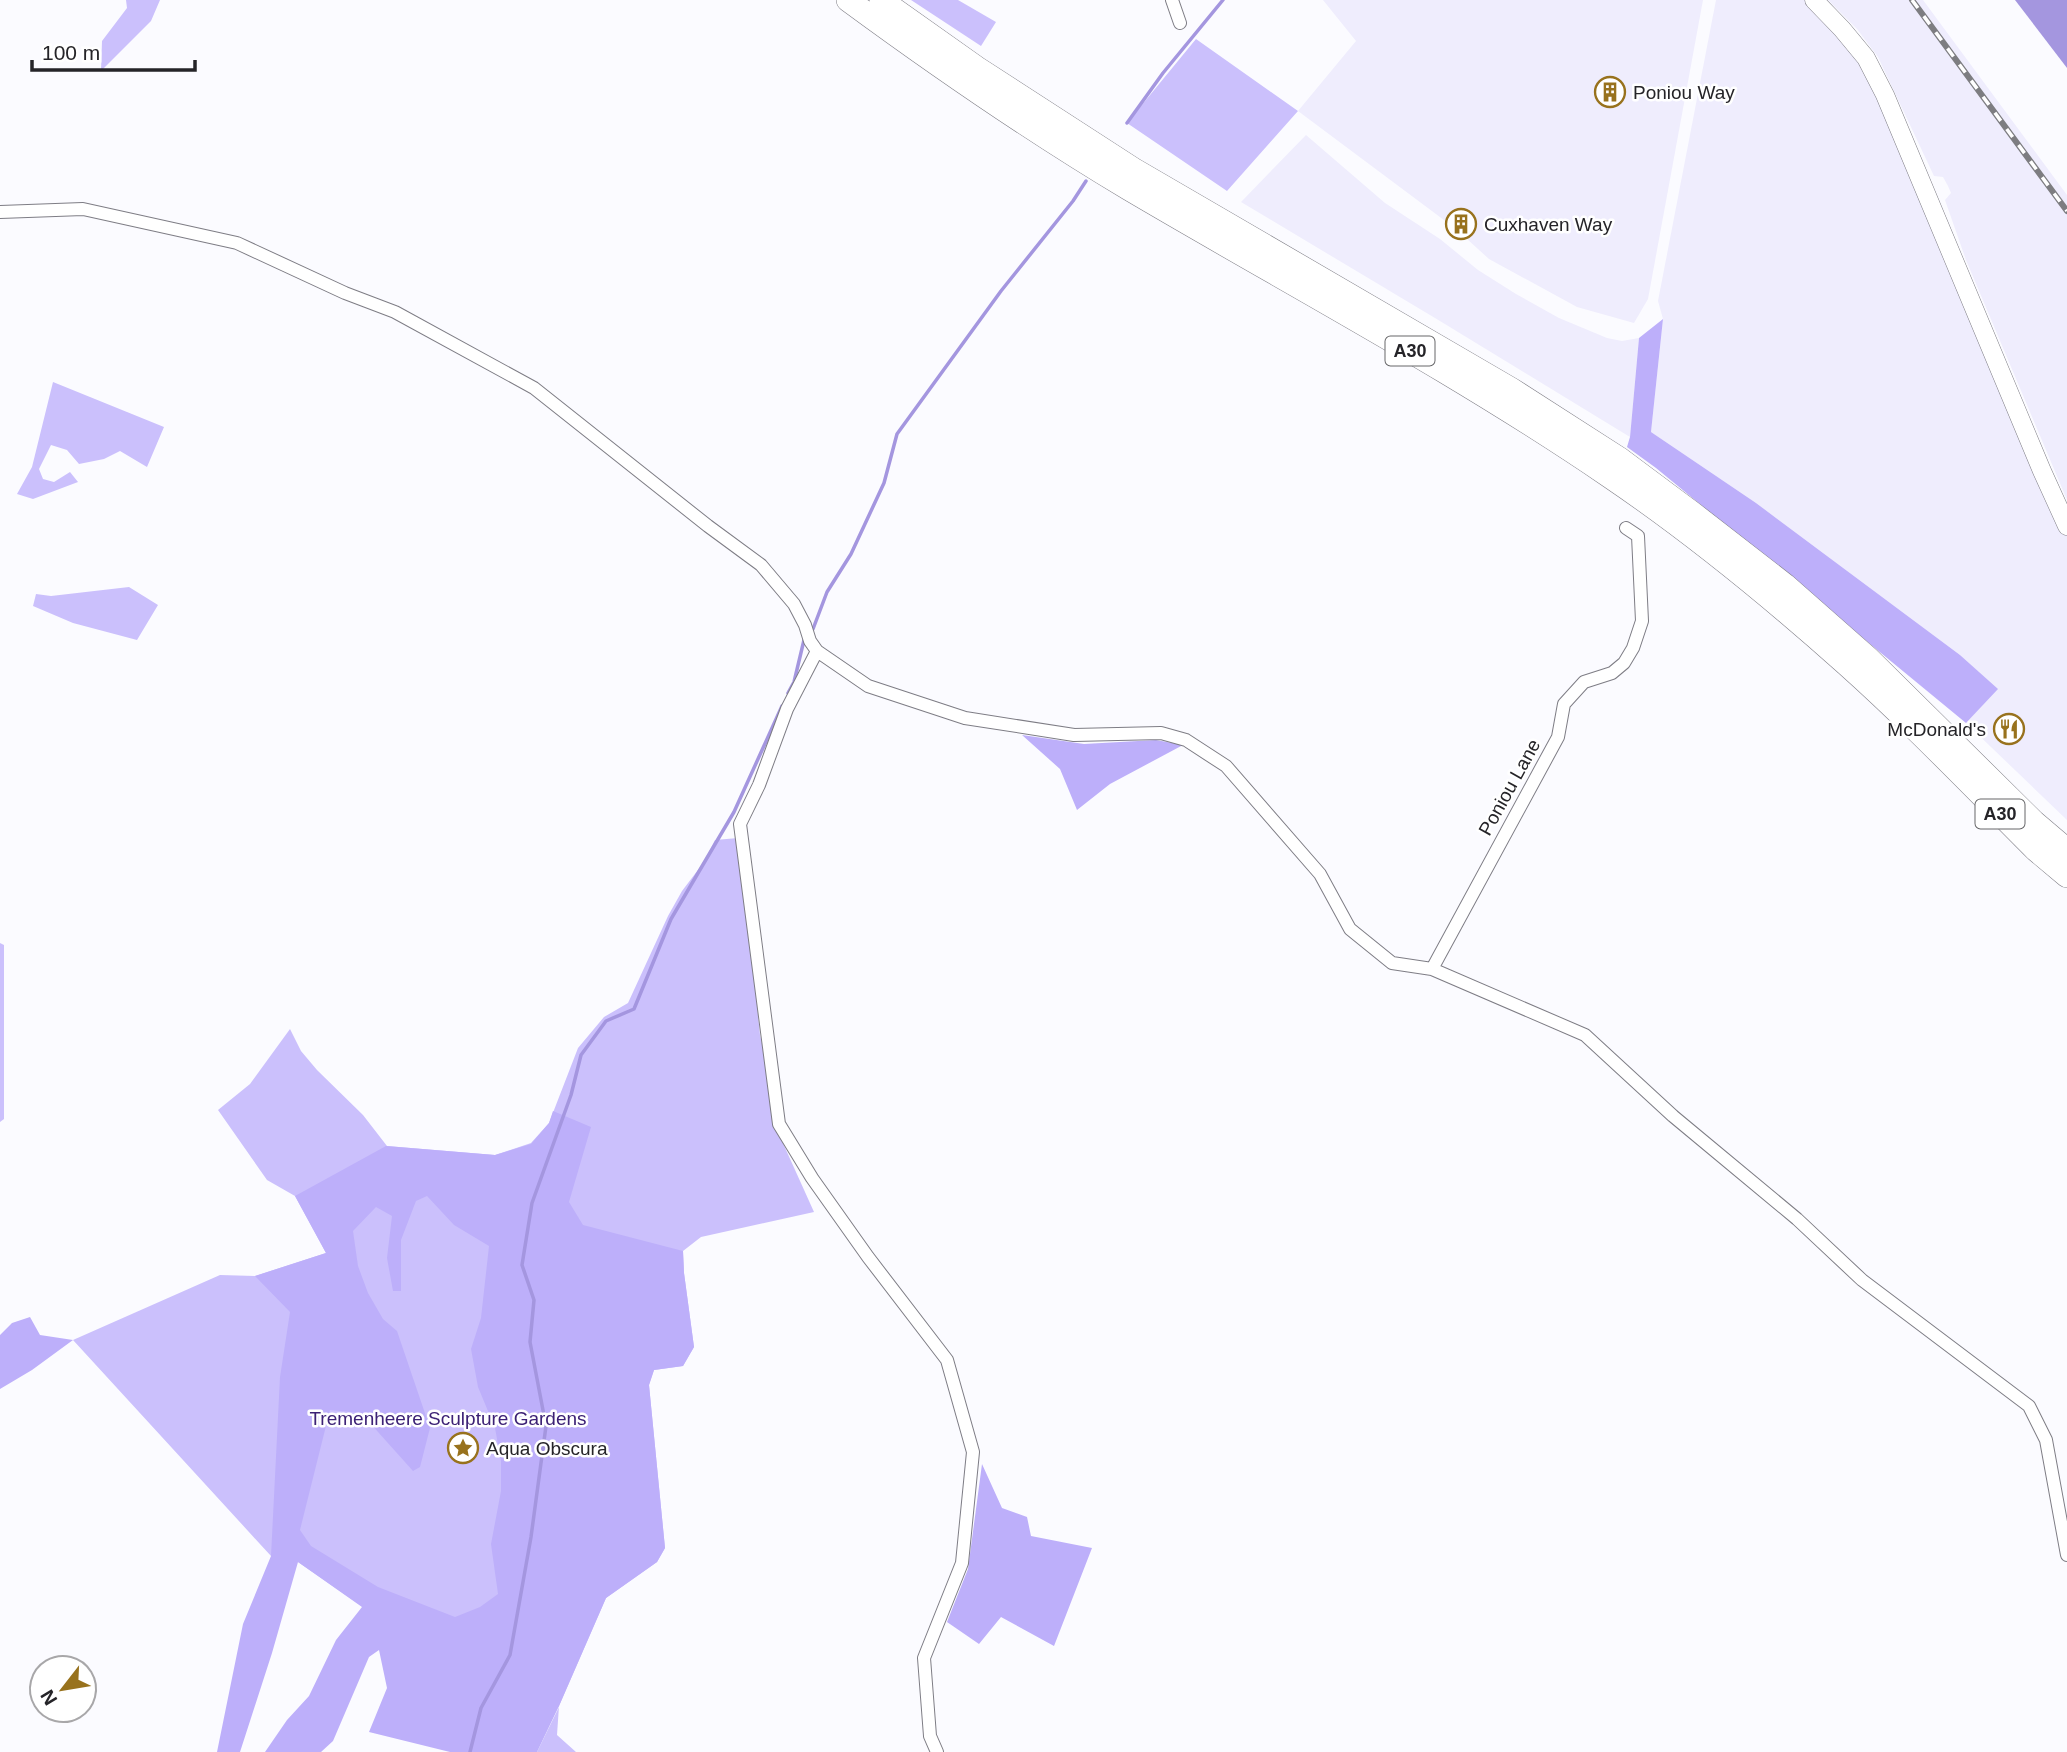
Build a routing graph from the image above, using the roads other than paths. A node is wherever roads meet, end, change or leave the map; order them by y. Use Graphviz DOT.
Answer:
graph roads {
  1 [pos="848,0"];
  2 [pos="881,0"];
  3 [pos="1172,0"];
  4 [pos="1814,0"];
  5 [pos="1180,23"];
  6 [pos="0,212"];
  7 [pos="2067,526"];
  8 [pos="1626,528"];
  9 [pos="817,651"];
  10 [pos="2067,850"];
  11 [pos="2067,876"];
  12 [pos="1432,969"];
  13 [pos="2067,1555"];
  14 [pos="937,1752"];
  1 -- 11 [label="highway, A30"];
  2 -- 10 [label="highway, A30"];
  3 -- 5 [label="street"];
  4 -- 7 [label="street"];
  6 -- 9 [label="street"];
  8 -- 12 [label="street, Poniou Lane"];
  9 -- 12 [label="street"];
  9 -- 14 [label="street"];
  12 -- 13 [label="street"];
}
